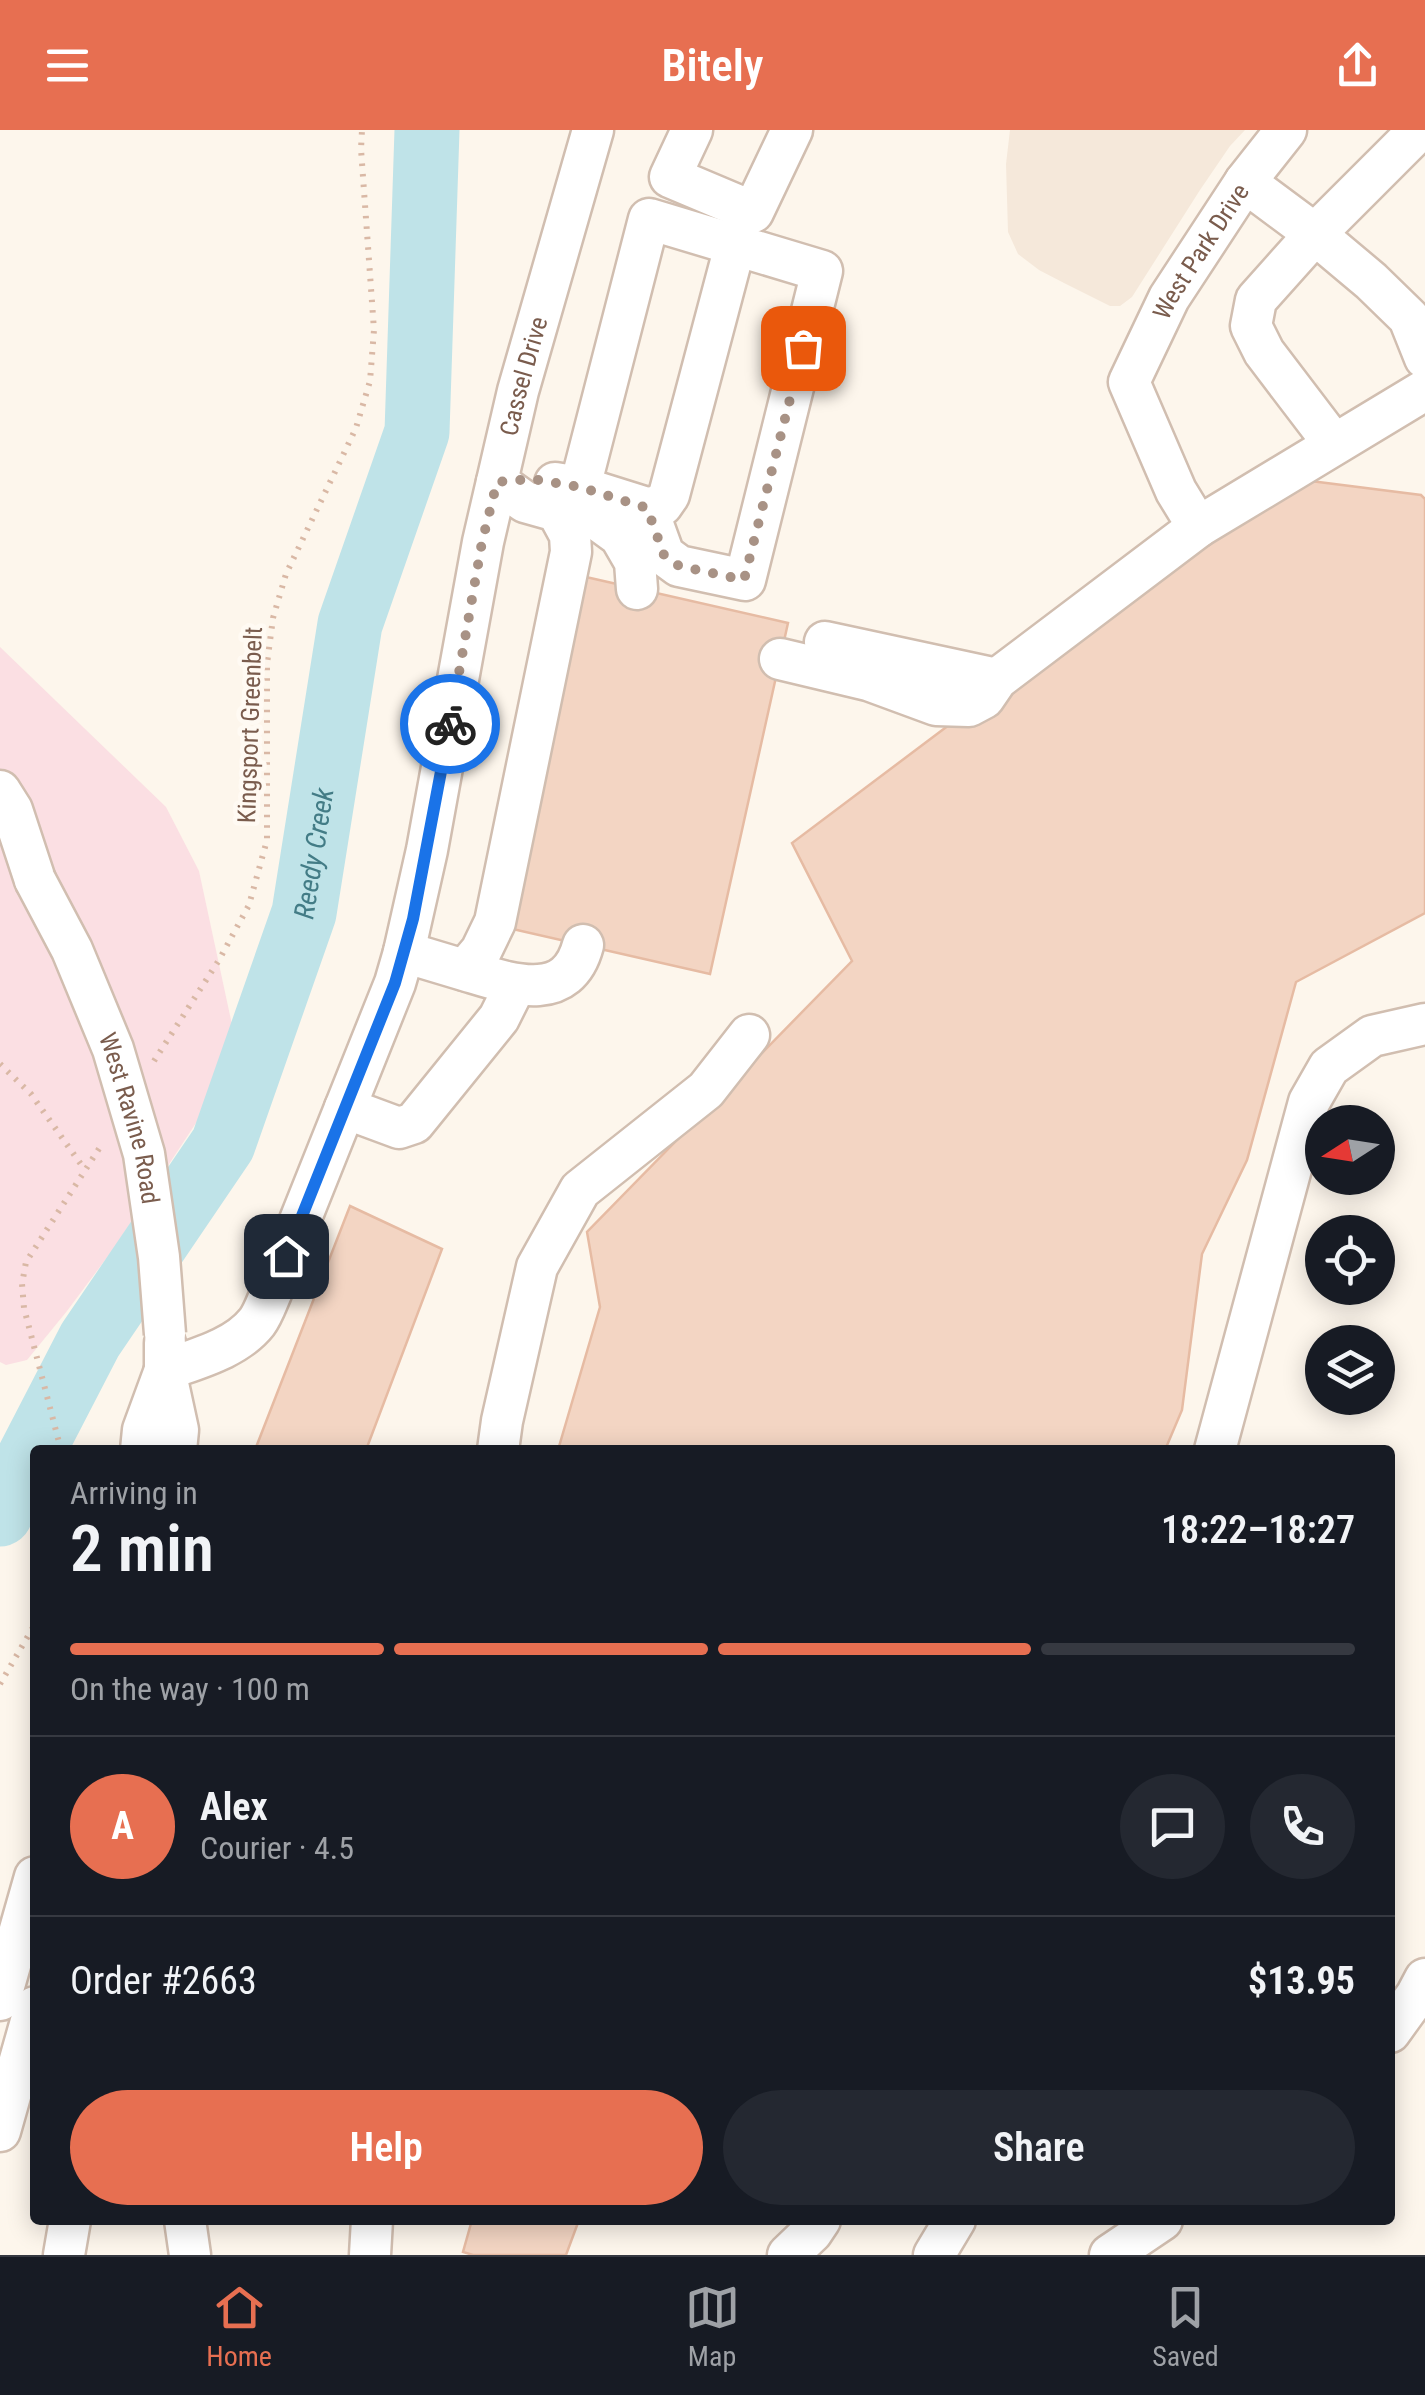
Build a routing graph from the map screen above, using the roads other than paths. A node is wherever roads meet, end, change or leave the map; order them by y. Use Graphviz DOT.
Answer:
graph roads {
  1 [pos="593,130"];
  2 [pos="692,130"];
  3 [pos="792,130"];
  4 [pos="1286,130"];
  5 [pos="1420,130"];
  6 [pos="1244,182"];
  7 [pos="1315,234"];
  8 [pos="736,246"];
  9 [pos="1425,358"];
  10 [pos="1425,390"];
  11 [pos="1334,444"];
  12 [pos="497,482"];
  13 [pos="568,499"];
  14 [pos="647,508"];
  15 [pos="1198,526"];
  16 [pos="637,589"];
  17 [pos="783,646"];
  18 [pos="0,791"];
  19 [pos="0,847"];
  20 [pos="35,880"];
  21 [pos="582,945"];
  22 [pos="404,952"];
  23 [pos="466,970"];
  24 [pos="515,986"];
  25 [pos="1425,1024"];
  26 [pos="749,1034"];
  27 [pos="345,1108"];
  28 [pos="165,1352"];
  29 [pos="142,1445"];
  30 [pos="176,1445"];
  31 [pos="499,1445"];
  32 [pos="1216,1445"];
  33 [pos="30,1895"];
  34 [pos="1425,1979"];
  35 [pos="0,2000"];
  36 [pos="30,2024"];
  37 [pos="1395,2025"];
  38 [pos="0,2131"];
  39 [pos="69,2225"];
  40 [pos="185,2225"];
  41 [pos="372,2225"];
  42 [pos="817,2225"];
  43 [pos="951,2225"];
  44 [pos="1155,2225"];
  45 [pos="64,2255"];
  46 [pos="190,2255"];
  47 [pos="370,2255"];
  48 [pos="788,2255"];
  49 [pos="934,2255"];
  50 [pos="1110,2255"];
  1 -- 12 [label="street, Cassel Drive"];
  2 -- 3 [label="street"];
  4 -- 6 [label="street, West Park Drive"];
  5 -- 7 [label="street"];
  6 -- 7 [label="street"];
  6 -- 15 [label="street, West Park Drive"];
  7 -- 9 [label="street"];
  7 -- 11 [label="street"];
  8 -- 13 [label="street"];
  8 -- 14 [label="street"];
  8 -- 14 [label="street"];
  10 -- 11 [label="street"];
  11 -- 15 [label="street"];
  12 -- 13 [label="street"];
  12 -- 22 [label="street, Cassel Drive"];
  13 -- 14 [label="street"];
  13 -- 16 [label="street"];
  13 -- 23 [label="street"];
  15 -- 17 [label="street"];
  18 -- 20 [label="street, West Ravine Road"];
  19 -- 20 [label="street, West Ravine Road"];
  20 -- 28 [label="street, West Ravine Road, bridge"];
  21 -- 24 [label="street"];
  22 -- 23 [label="street"];
  22 -- 27 [label="street, Cassel Drive"];
  23 -- 24 [label="street"];
  24 -- 27 [label="street"];
  25 -- 32 [label="street"];
  26 -- 31 [label="street"];
  27 -- 28 [label="street, Cassel Drive"];
  28 -- 29 [label="street, West Ravine Road"];
  28 -- 30 [label="street, West Ravine Road"];
  33 -- 35 [label="street"];
  34 -- 37 [label="street"];
  36 -- 38 [label="street"];
  39 -- 45 [label="street"];
  40 -- 46 [label="street"];
  41 -- 47 [label="street"];
  42 -- 48 [label="street"];
  43 -- 49 [label="street"];
  44 -- 50 [label="street"];
}
